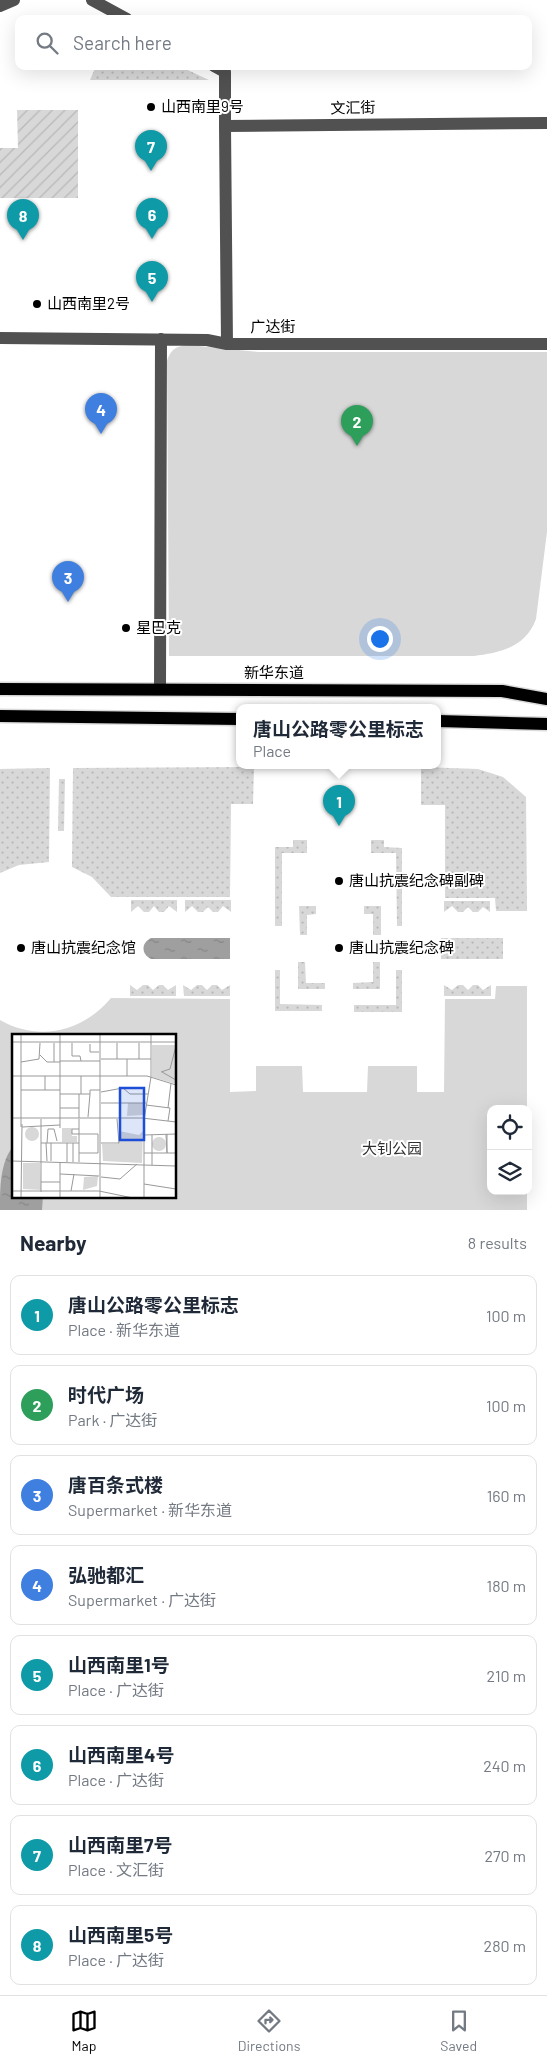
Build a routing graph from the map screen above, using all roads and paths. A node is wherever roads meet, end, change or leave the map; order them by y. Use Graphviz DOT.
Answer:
graph roads {
  1 [pos="14,0"];
  2 [pos="92,0"];
  3 [pos="0,6"];
  4 [pos="120,15"];
  5 [pos="221,70"];
  6 [pos="547,123"];
  7 [pos="225,126"];
  8 [pos="0,338"];
  9 [pos="161,339"];
  10 [pos="227,344"];
  11 [pos="547,344"];
  12 [pos="0,689"];
  13 [pos="160,689"];
  14 [pos="547,699"];
  15 [pos="0,716"];
  16 [pos="236,719"];
  17 [pos="441,721"];
  18 [pos="547,724"];
  1 -- 3 [label="street"];
  2 -- 4 [label="street"];
  5 -- 7 [label="street"];
  6 -- 7 [label="street, 文汇街"];
  7 -- 10 [label="street"];
  8 -- 9 [label="street, 广达街"];
  9 -- 10 [label="street, 广达街"];
  9 -- 13 [label="street"];
  10 -- 11 [label="street, 广达街"];
  12 -- 13 [label="main road, 新华东道"];
  13 -- 14 [label="main road, 新华东道"];
  15 -- 16 [label="main road"];
  17 -- 18 [label="main road"];
}
